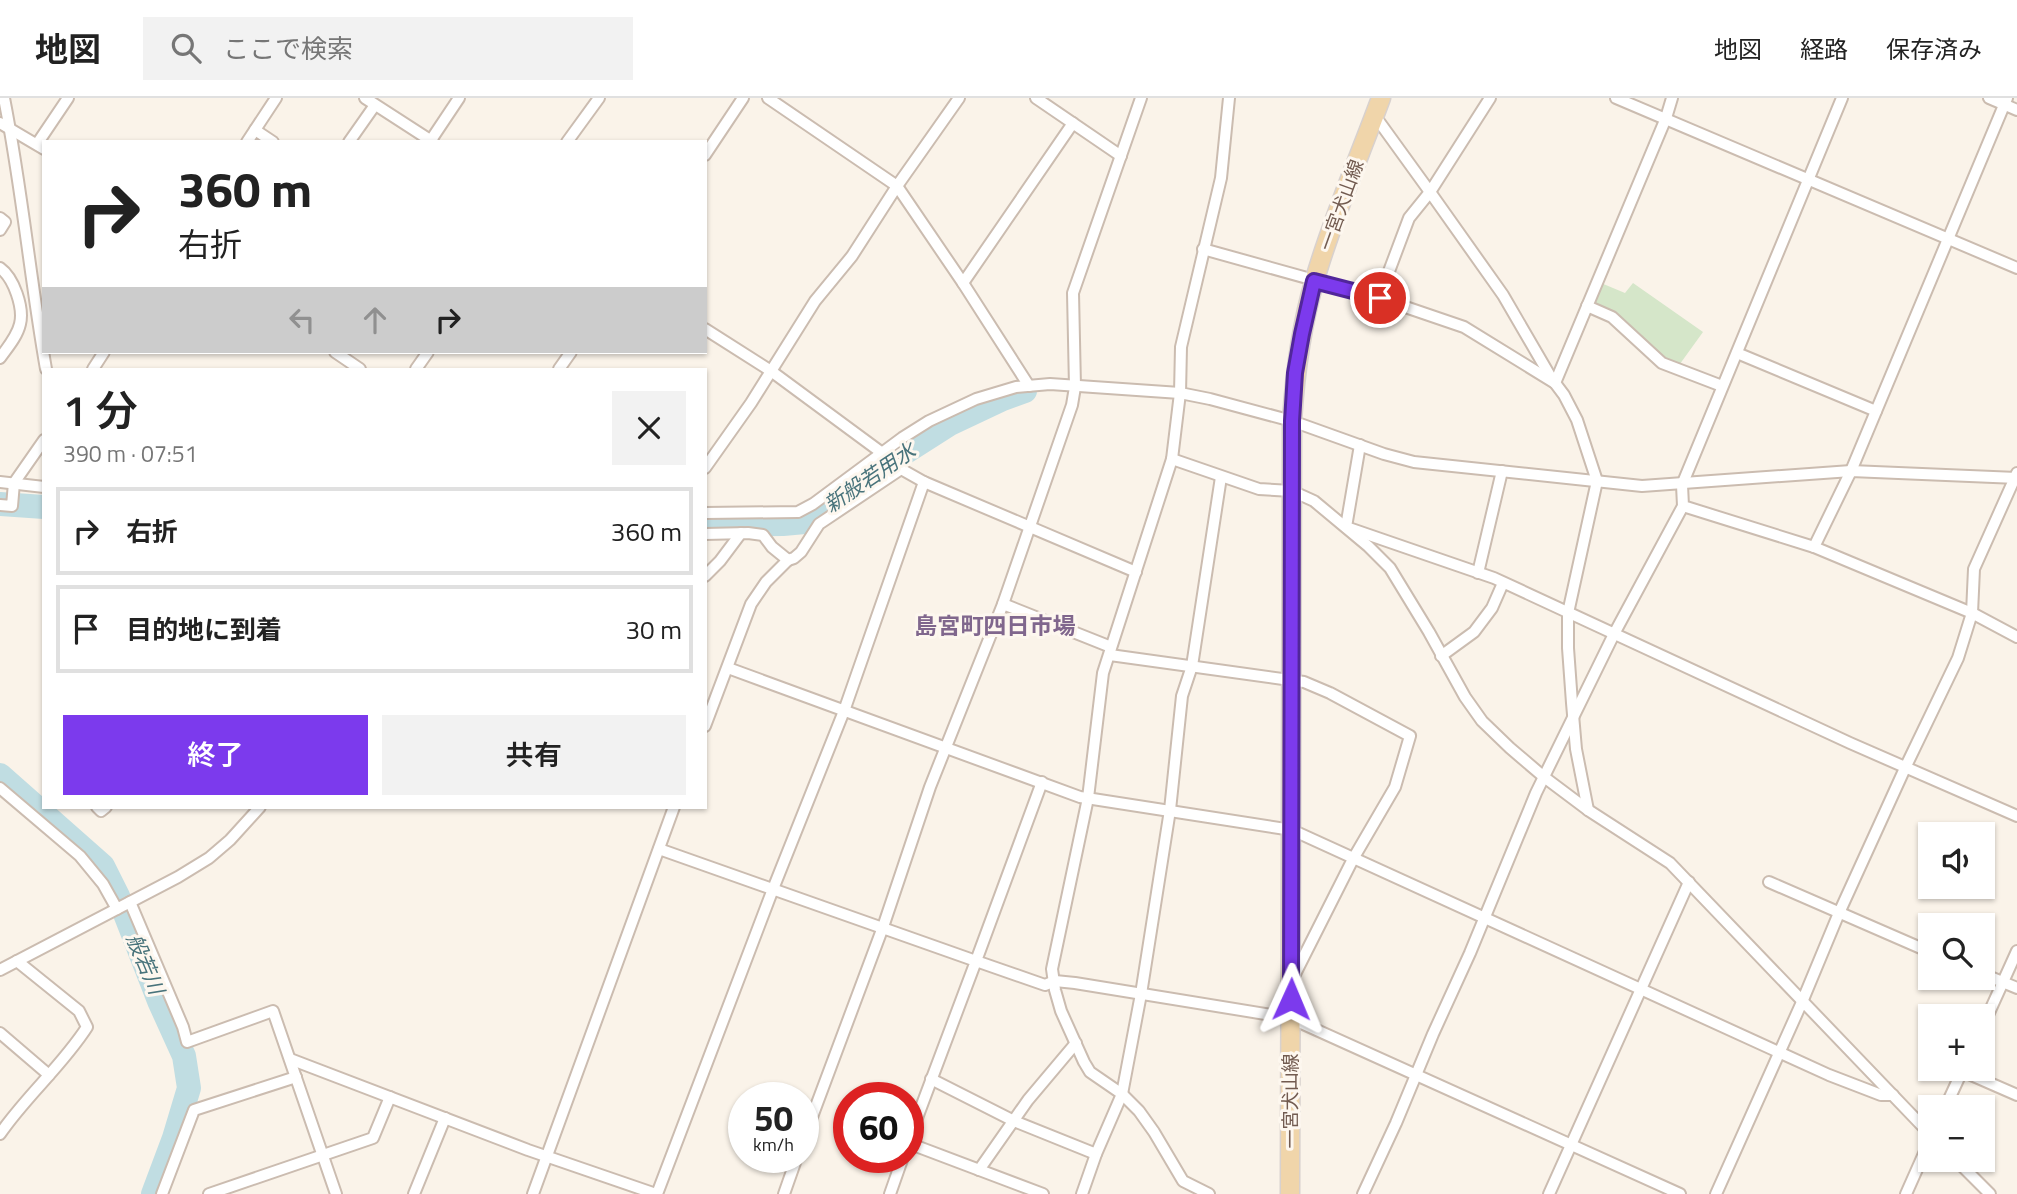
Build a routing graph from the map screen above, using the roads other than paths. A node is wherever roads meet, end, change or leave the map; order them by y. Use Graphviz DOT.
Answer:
graph roads {
  1 [pos="4,98"];
  2 [pos="68,98"];
  3 [pos="276,98"];
  4 [pos="459,98"];
  5 [pos="599,98"];
  6 [pos="743,98"];
  7 [pos="768,98"];
  8 [pos="959,98"];
  9 [pos="1037,98"];
  10 [pos="1141,98"];
  11 [pos="1229,98"];
  12 [pos="1381,98"];
  13 [pos="1490,98"];
  14 [pos="1616,98"];
  15 [pos="1672,98"];
  16 [pos="1842,98"];
  17 [pos="1989,98"];
  18 [pos="370,101"];
  19 [pos="2006,101"];
  20 [pos="2017,110"];
  21 [pos="1375,116"];
  22 [pos="1666,118"];
  23 [pos="0,123"];
  24 [pos="1073,123"];
  25 [pos="11,130"];
  26 [pos="255,130"];
  27 [pos="44,140"];
  28 [pos="248,140"];
  29 [pos="270,140"];
  30 [pos="350,140"];
  31 [pos="430,140"];
  32 [pos="433,140"];
  33 [pos="568,140"];
  34 [pos="40,147"];
  35 [pos="707,152"];
  36 [pos="1121,156"];
  37 [pos="1807,178"];
  38 [pos="897,186"];
  39 [pos="1430,192"];
  40 [pos="0,218"];
  41 [pos="0,230"];
  42 [pos="1949,239"];
  43 [pos="1203,249"];
  44 [pos="0,268"];
  45 [pos="2017,268"];
  46 [pos="1314,281"];
  47 [pos="963,282"];
  48 [pos="1380,298"];
  49 [pos="1587,306"];
  50 [pos="707,330"];
  51 [pos="42,347"];
  52 [pos="1737,353"];
  53 [pos="338,354"];
  54 [pos="0,358"];
  55 [pos="359,368"];
  56 [pos="771,371"];
  57 [pos="1555,383"];
  58 [pos="1029,386"];
  59 [pos="1722,386"];
  60 [pos="1075,387"];
  61 [pos="1181,393"];
  62 [pos="1876,411"];
  63 [pos="1292,421"];
  64 [pos="42,443"];
  65 [pos="1360,445"];
  66 [pos="883,453"];
  67 [pos="1172,459"];
  68 [pos="707,465"];
  69 [pos="899,467"];
  70 [pos="1502,471"];
  71 [pos="1851,471"];
  72 [pos="2016,476"];
  73 [pos="1221,477"];
  74 [pos="1597,481"];
  75 [pos="0,482"];
  76 [pos="924,482"];
  77 [pos="15,483"];
  78 [pos="1682,485"];
  79 [pos="42,487"];
  80 [pos="1292,491"];
  81 [pos="0,505"];
  82 [pos="1683,506"];
  83 [pos="707,513"];
  84 [pos="1030,526"];
  85 [pos="1346,527"];
  86 [pos="741,533"];
  87 [pos="707,534"];
  88 [pos="1814,547"];
  89 [pos="788,560"];
  90 [pos="1136,572"];
  91 [pos="1478,573"];
  92 [pos="707,574"];
  93 [pos="1503,583"];
  94 [pos="1003,604"];
  95 [pos="1568,613"];
  96 [pos="1972,613"];
  97 [pos="1614,634"];
  98 [pos="2017,637"];
  99 [pos="1110,651"];
  100 [pos="1441,656"];
  101 [pos="1192,666"];
  102 [pos="728,668"];
  103 [pos="1292,681"];
  104 [pos="844,710"];
  105 [pos="1573,719"];
  106 [pos="707,721"];
  107 [pos="945,748"];
  108 [pos="1906,766"];
  109 [pos="1544,777"];
  110 [pos="1042,782"];
  111 [pos="0,788"];
  112 [pos="1088,798"];
  113 [pos="258,809"];
  114 [pos="673,809"];
  115 [pos="1170,810"];
  116 [pos="1588,810"];
  117 [pos="2017,816"];
  118 [pos="1292,830"];
  119 [pos="659,849"];
  120 [pos="1353,859"];
  121 [pos="1689,882"];
  122 [pos="1769,882"];
  123 [pos="773,889"];
  124 [pos="130,902"];
  125 [pos="117,909"];
  126 [pos="1839,913"];
  127 [pos="1485,918"];
  128 [pos="883,928"];
  129 [pos="1918,947"];
  130 [pos="2017,951"];
  131 [pos="17,961"];
  132 [pos="976,961"];
  133 [pos="0,970"];
  134 [pos="1995,979"];
  135 [pos="1292,980"];
  136 [pos="1055,981"];
  137 [pos="2003,982"];
  138 [pos="1640,988"];
  139 [pos="2017,988"];
  140 [pos="1141,993"];
  141 [pos="1802,1002"];
  142 [pos="1993,1004"];
  143 [pos="1290,1018"];
  144 [pos="0,1033"];
  145 [pos="1076,1043"];
  146 [pos="1780,1053"];
  147 [pos="290,1059"];
  148 [pos="50,1075"];
  149 [pos="1416,1075"];
  150 [pos="296,1077"];
  151 [pos="931,1079"];
  152 [pos="1986,1081"];
  153 [pos="1122,1094"];
  154 [pos="1893,1095"];
  155 [pos="2017,1095"];
  156 [pos="390,1097"];
  157 [pos="819,1098"];
  158 [pos="924,1098"];
  159 [pos="446,1118"];
  160 [pos="1014,1121"];
  161 [pos="1918,1121"];
  162 [pos="2,1126"];
  163 [pos="1571,1144"];
  164 [pos="924,1149"];
  165 [pos="1096,1154"];
  166 [pos="323,1156"];
  167 [pos="547,1156"];
  168 [pos="1918,1167"];
  169 [pos="979,1170"];
  170 [pos="1968,1172"];
  171 [pos="791,1173"];
  172 [pos="897,1173"];
  173 [pos="1183,1181"];
  174 [pos="224,1191"];
  175 [pos="162,1194"];
  176 [pos="209,1194"];
  177 [pos="336,1194"];
  178 [pos="414,1194"];
  179 [pos="533,1194"];
  180 [pos="657,1194"];
  181 [pos="784,1194"];
  182 [pos="890,1194"];
  183 [pos="1043,1194"];
  184 [pos="1082,1194"];
  185 [pos="1178,1194"];
  186 [pos="1209,1194"];
  187 [pos="1290,1194"];
  188 [pos="1363,1194"];
  189 [pos="1549,1194"];
  190 [pos="1680,1194"];
  191 [pos="1716,1194"];
  192 [pos="1906,1194"];
  193 [pos="1990,1194"];
  1 -- 25 [label="street"];
  2 -- 27 [label="street"];
  3 -- 26 [label="street"];
  4 -- 32 [label="street"];
  5 -- 33 [label="street"];
  6 -- 35 [label="street"];
  7 -- 38 [label="street"];
  8 -- 38 [label="street"];
  9 -- 24 [label="street"];
  10 -- 36 [label="street"];
  11 -- 43 [label="street"];
  12 -- 21 [label="main road, 一宮犬山線"];
  13 -- 39 [label="street"];
  14 -- 22 [label="street"];
  15 -- 22 [label="street"];
  16 -- 37 [label="street"];
  17 -- 19 [label="street"];
  18 -- 30 [label="street"];
  18 -- 31 [label="street"];
  19 -- 20 [label="street"];
  19 -- 42 [label="street"];
  21 -- 39 [label="street"];
  21 -- 46 [label="main road, 一宮犬山線"];
  22 -- 37 [label="street"];
  22 -- 49 [label="street"];
  23 -- 25 [label="street"];
  24 -- 36 [label="street"];
  24 -- 47 [label="street"];
  25 -- 34 [label="street"];
  25 -- 51 [label="street"];
  26 -- 28 [label="street"];
  26 -- 29 [label="street"];
  36 -- 60 [label="street"];
  37 -- 42 [label="street"];
  37 -- 52 [label="street"];
  38 -- 47 [label="street"];
  38 -- 56 [label="street"];
  39 -- 48 [label="street"];
  39 -- 57 [label="street"];
  40 -- 41 [label="street"];
  42 -- 45 [label="street"];
  42 -- 62 [label="street"];
  43 -- 46 [label="street"];
  43 -- 61 [label="street"];
  44 -- 54 [label="street"];
  46 -- 48 [label="street"];
  46 -- 63 [label="main road, 一宮犬山線"];
  47 -- 58 [label="street"];
  48 -- 57 [label="street"];
  49 -- 57 [label="street"];
  49 -- 59 [label="street"];
  50 -- 56 [label="street"];
  52 -- 59 [label="street"];
  52 -- 62 [label="street"];
  53 -- 55 [label="street"];
  56 -- 66 [label="street"];
  56 -- 68 [label="street"];
  57 -- 74 [label="street"];
  58 -- 60 [label="street"];
  58 -- 66 [label="street"];
  59 -- 78 [label="street"];
  60 -- 61 [label="street"];
  60 -- 84 [label="street"];
  61 -- 63 [label="street"];
  61 -- 67 [label="street"];
  62 -- 71 [label="street"];
  63 -- 65 [label="street"];
  63 -- 80 [label="main road, 一宮犬山線"];
  64 -- 77 [label="street"];
  65 -- 70 [label="street"];
  65 -- 85 [label="street"];
  66 -- 69 [label="street"];
  66 -- 83 [label="street"];
  67 -- 73 [label="street"];
  67 -- 90 [label="street"];
  69 -- 76 [label="street"];
  69 -- 89 [label="street"];
  70 -- 74 [label="street"];
  70 -- 91 [label="street"];
  71 -- 72 [label="street"];
  71 -- 78 [label="street"];
  71 -- 88 [label="street"];
  72 -- 96 [label="street"];
  73 -- 80 [label="street"];
  73 -- 101 [label="street"];
  74 -- 78 [label="street"];
  74 -- 95 [label="street"];
  75 -- 77 [label="street"];
  76 -- 84 [label="street"];
  76 -- 104 [label="street"];
  77 -- 79 [label="street"];
  77 -- 81 [label="street"];
  78 -- 82 [label="street"];
  80 -- 85 [label="street"];
  80 -- 103 [label="main road, 一宮犬山線"];
  82 -- 88 [label="street"];
  82 -- 97 [label="street"];
  84 -- 90 [label="street"];
  84 -- 94 [label="street"];
  85 -- 91 [label="street"];
  85 -- 100 [label="street"];
  86 -- 87 [label="street"];
  86 -- 89 [label="street"];
  86 -- 92 [label="street"];
  88 -- 96 [label="street"];
  89 -- 102 [label="street"];
  90 -- 99 [label="street"];
  91 -- 93 [label="street"];
  93 -- 95 [label="street"];
  93 -- 100 [label="street"];
  94 -- 99 [label="street"];
  94 -- 107 [label="street"];
  95 -- 97 [label="street"];
  95 -- 105 [label="street"];
  96 -- 98 [label="street"];
  96 -- 108 [label="street"];
  97 -- 105 [label="street"];
  97 -- 108 [label="street"];
  99 -- 101 [label="street"];
  99 -- 112 [label="street"];
  100 -- 109 [label="street"];
  101 -- 103 [label="street"];
  101 -- 115 [label="street"];
  102 -- 104 [label="street"];
  102 -- 106 [label="street"];
  103 -- 118 [label="main road, 一宮犬山線"];
  103 -- 120 [label="street"];
  104 -- 107 [label="street"];
  104 -- 123 [label="street"];
  105 -- 109 [label="street"];
  105 -- 116 [label="street"];
  107 -- 110 [label="street"];
  107 -- 128 [label="street"];
  108 -- 117 [label="street"];
  108 -- 126 [label="street"];
  109 -- 116 [label="street"];
  109 -- 127 [label="street"];
  110 -- 112 [label="street"];
  110 -- 132 [label="street"];
  111 -- 125 [label="street"];
  112 -- 115 [label="street"];
  112 -- 136 [label="street"];
  113 -- 124 [label="street"];
  114 -- 119 [label="street"];
  115 -- 118 [label="street"];
  115 -- 140 [label="street"];
  116 -- 121 [label="street"];
  118 -- 120 [label="street"];
  118 -- 135 [label="main road, 一宮犬山線"];
  119 -- 123 [label="street"];
  119 -- 167 [label="street"];
  120 -- 127 [label="street"];
  120 -- 135 [label="street"];
  121 -- 138 [label="street"];
  121 -- 141 [label="street"];
  122 -- 126 [label="street"];
  123 -- 128 [label="street"];
  123 -- 180 [label="street"];
  124 -- 125 [label="street"];
  124 -- 147 [label="street"];
  125 -- 131 [label="street"];
  126 -- 129 [label="street"];
  126 -- 141 [label="street"];
  127 -- 138 [label="street"];
  127 -- 149 [label="street"];
  128 -- 132 [label="street"];
  128 -- 157 [label="street"];
  130 -- 137 [label="street"];
  131 -- 133 [label="street"];
  131 -- 148 [label="street"];
  132 -- 136 [label="street"];
  132 -- 151 [label="street"];
  134 -- 137 [label="street"];
  135 -- 143 [label="main road, 一宮犬山線"];
  136 -- 140 [label="street"];
  136 -- 145 [label="street"];
  137 -- 139 [label="street"];
  137 -- 142 [label="street"];
  138 -- 146 [label="street"];
  138 -- 163 [label="street"];
  140 -- 143 [label="street"];
  140 -- 153 [label="street"];
  141 -- 146 [label="street"];
  141 -- 154 [label="street"];
  143 -- 149 [label="street"];
  143 -- 187 [label="main road, 一宮犬山線"];
  144 -- 148 [label="street"];
  145 -- 153 [label="street"];
  145 -- 160 [label="street"];
  146 -- 154 [label="street"];
  146 -- 191 [label="street"];
  147 -- 150 [label="street"];
  147 -- 156 [label="street"];
  148 -- 162 [label="street"];
  149 -- 163 [label="street"];
  149 -- 188 [label="street"];
  150 -- 166 [label="street"];
  150 -- 175 [label="street"];
  151 -- 158 [label="street"];
  151 -- 160 [label="street"];
  152 -- 155 [label="street"];
  153 -- 165 [label="street"];
  153 -- 173 [label="street"];
  154 -- 161 [label="street"];
  156 -- 159 [label="street"];
  156 -- 166 [label="street"];
  159 -- 167 [label="street"];
  159 -- 178 [label="street"];
  160 -- 165 [label="street"];
  160 -- 169 [label="street"];
  163 -- 189 [label="street"];
  163 -- 190 [label="street"];
  164 -- 169 [label="street"];
  165 -- 184 [label="street"];
  166 -- 174 [label="street"];
  166 -- 177 [label="street"];
  167 -- 179 [label="street"];
  167 -- 180 [label="street"];
  168 -- 192 [label="street"];
  169 -- 183 [label="street"];
  170 -- 193 [label="street"];
  171 -- 181 [label="street"];
  172 -- 182 [label="street"];
  173 -- 185 [label="street"];
  173 -- 186 [label="street"];
  174 -- 176 [label="street"];
}
